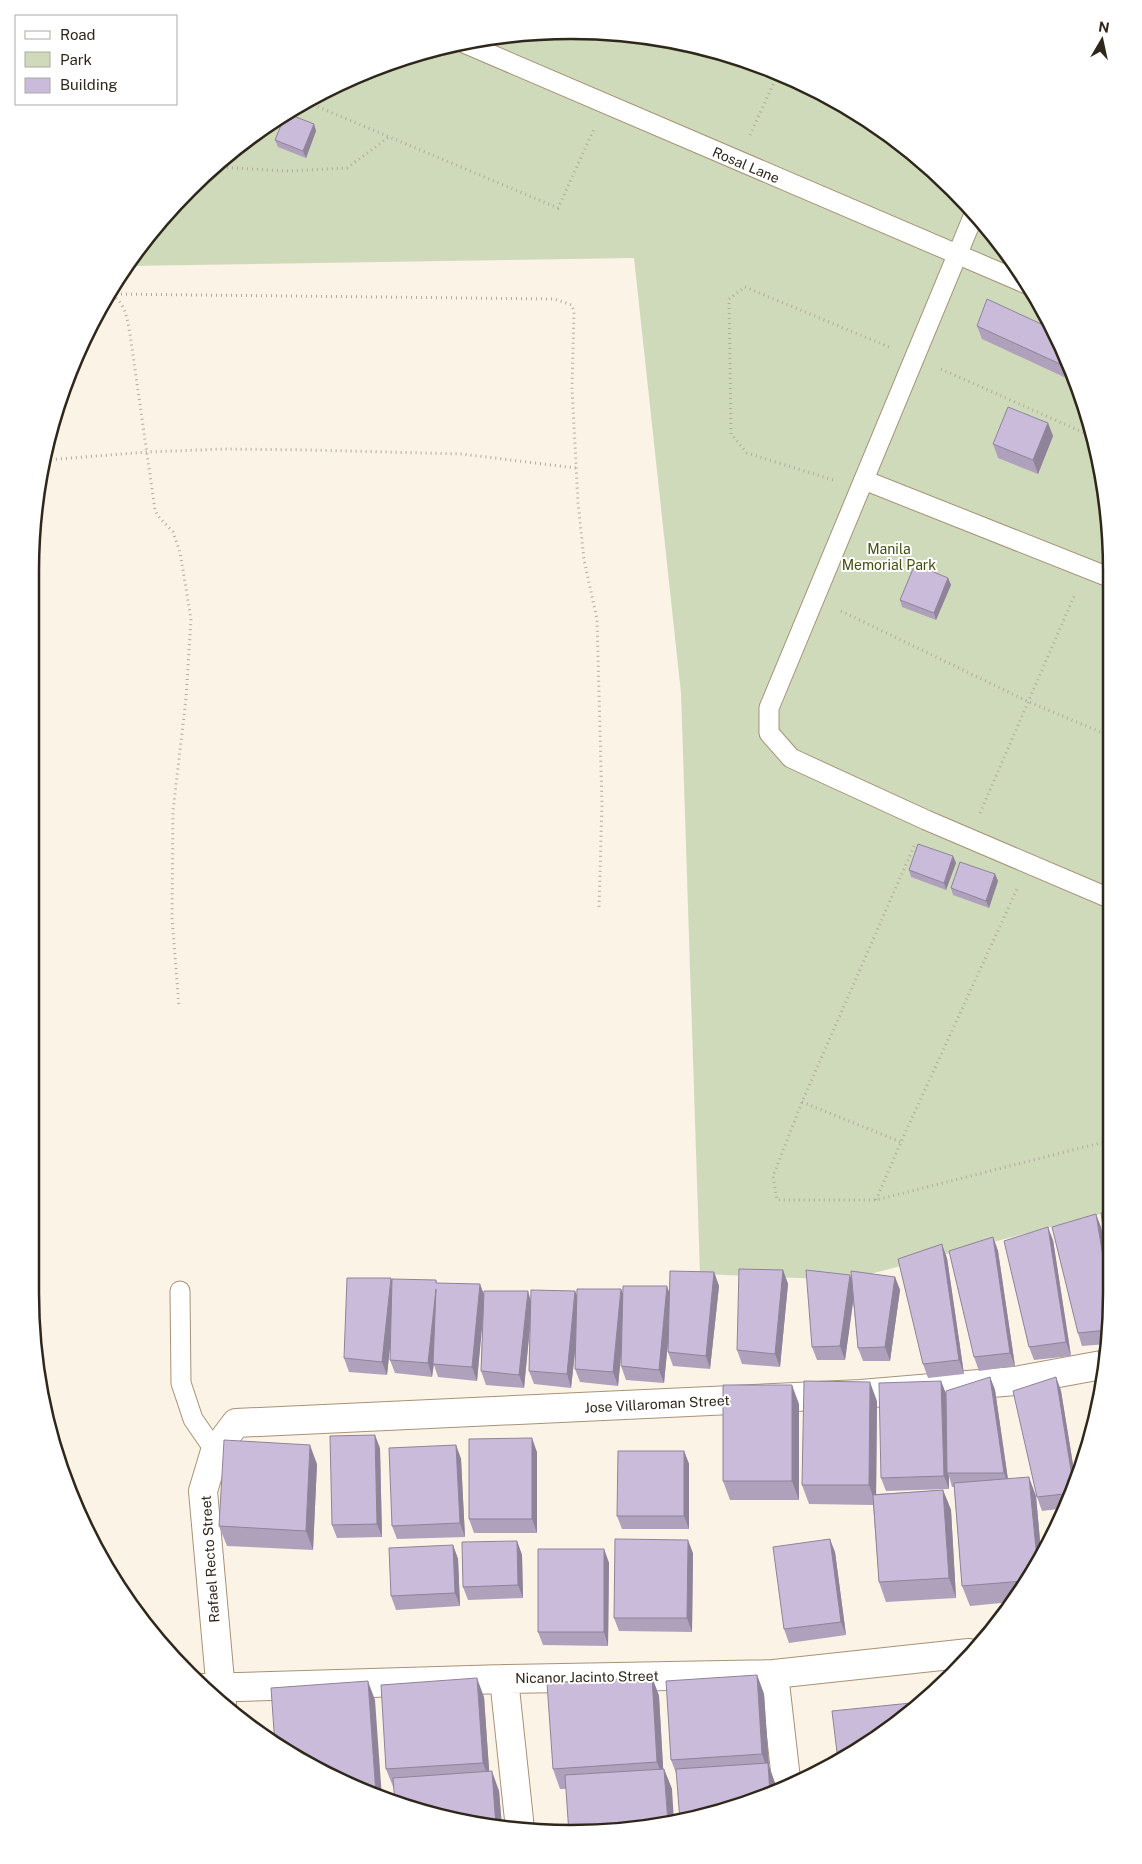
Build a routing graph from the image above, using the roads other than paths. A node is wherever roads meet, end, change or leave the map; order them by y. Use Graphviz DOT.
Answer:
graph roads {
  1 [pos="475,48"];
  2 [pos="971,221"];
  3 [pos="957,255"];
  4 [pos="1017,280"];
  5 [pos="864,480"];
  6 [pos="1103,575"];
  7 [pos="1103,895"];
  8 [pos="180,1291"];
  9 [pos="1098,1366"];
  10 [pos="236,1423"];
  11 [pos="215,1450"];
  12 [pos="961,1655"];
  13 [pos="774,1674"];
  14 [pos="504,1679"];
  15 [pos="215,1688"];
  16 [pos="220,1693"];
  17 [pos="786,1780"];
  18 [pos="519,1823"];
  1 -- 3 [label="lane, Rosal Lane"];
  2 -- 3 [label="lane"];
  3 -- 4 [label="lane, Rosal Lane"];
  3 -- 5 [label="lane"];
  5 -- 6 [label="lane"];
  5 -- 7 [label="lane"];
  8 -- 11 [label="lane"];
  9 -- 10 [label="street, Jose Villaroman Street"];
  10 -- 11 [label="street, Rafael Recto Street"];
  11 -- 15 [label="street, Rafael Recto Street"];
  12 -- 13 [label="street, Nicanor Jacinto Street"];
  13 -- 14 [label="street, Nicanor Jacinto Street"];
  13 -- 17 [label="street"];
  14 -- 16 [label="street, Nicanor Jacinto Street"];
  14 -- 18 [label="street"];
}
